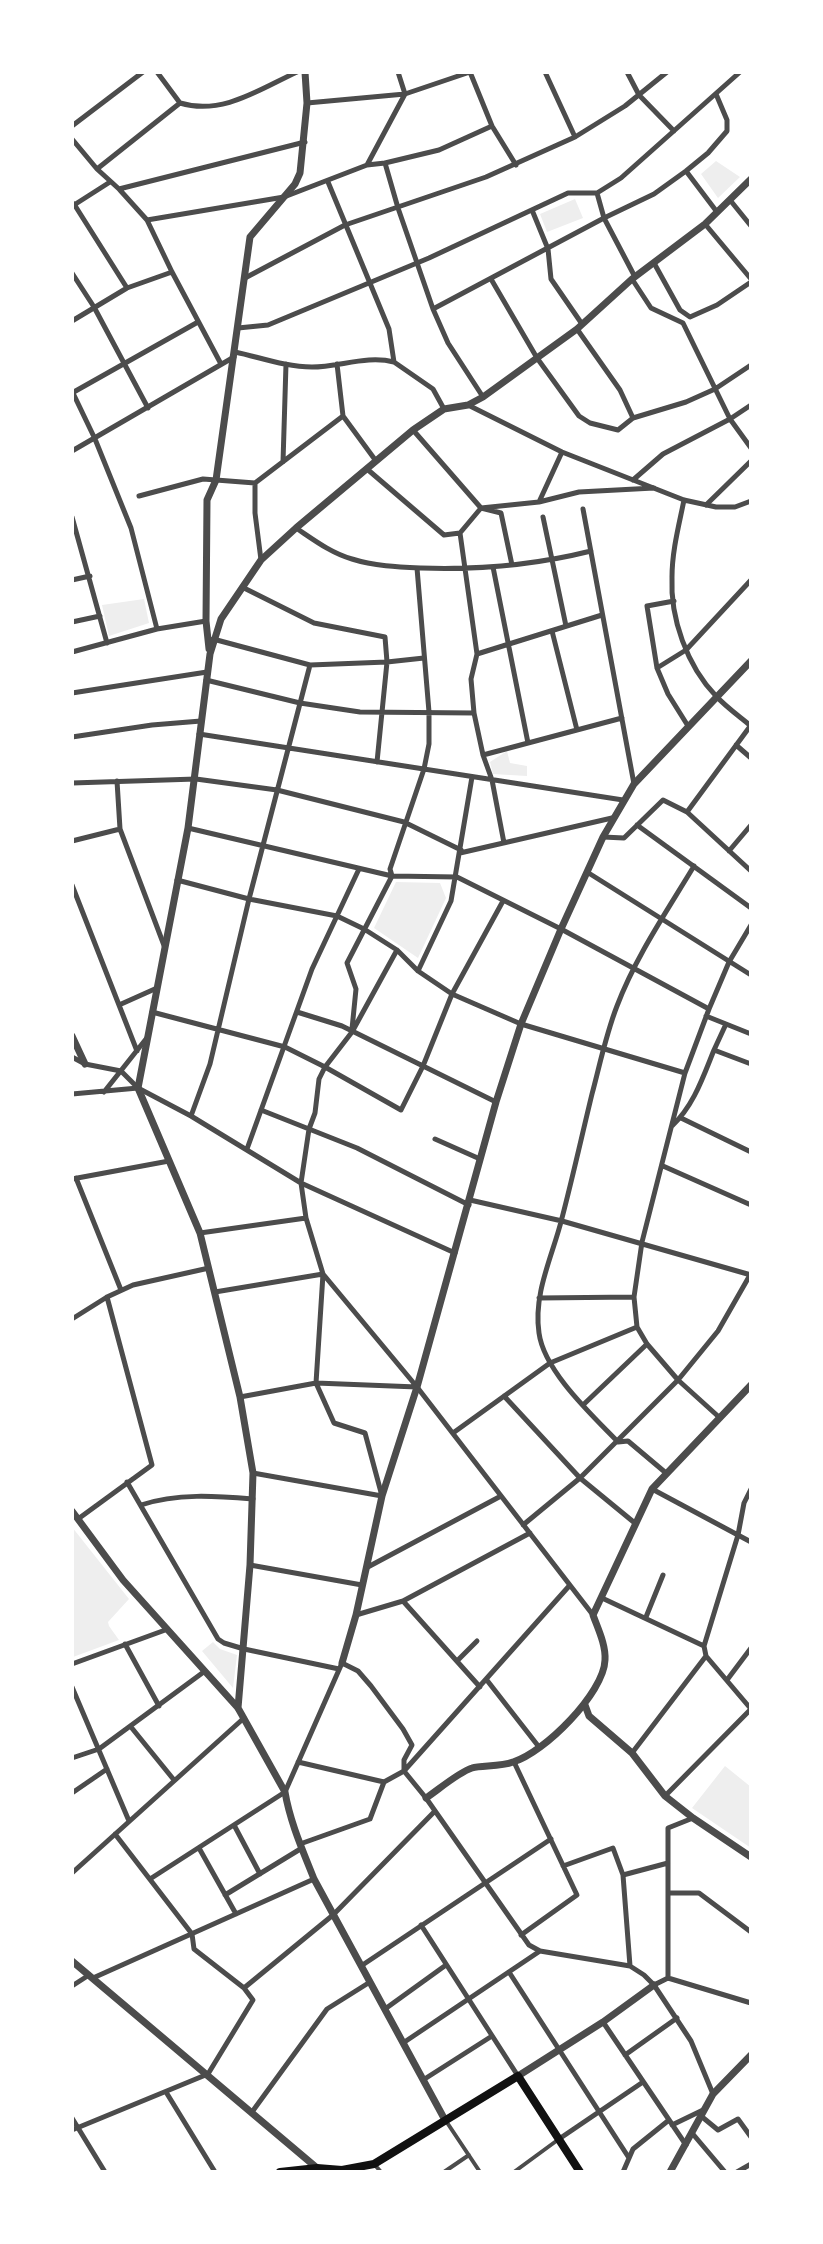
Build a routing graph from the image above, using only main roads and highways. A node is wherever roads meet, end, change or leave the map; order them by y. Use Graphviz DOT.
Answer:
graph roads {
  1 [pos="319,2170"];
  2 [pos="280,2172"];
  3 [pos="580,2172"];
  1 -- 2 [label="main road"];
  1 -- 3 [label="main road"];
}
